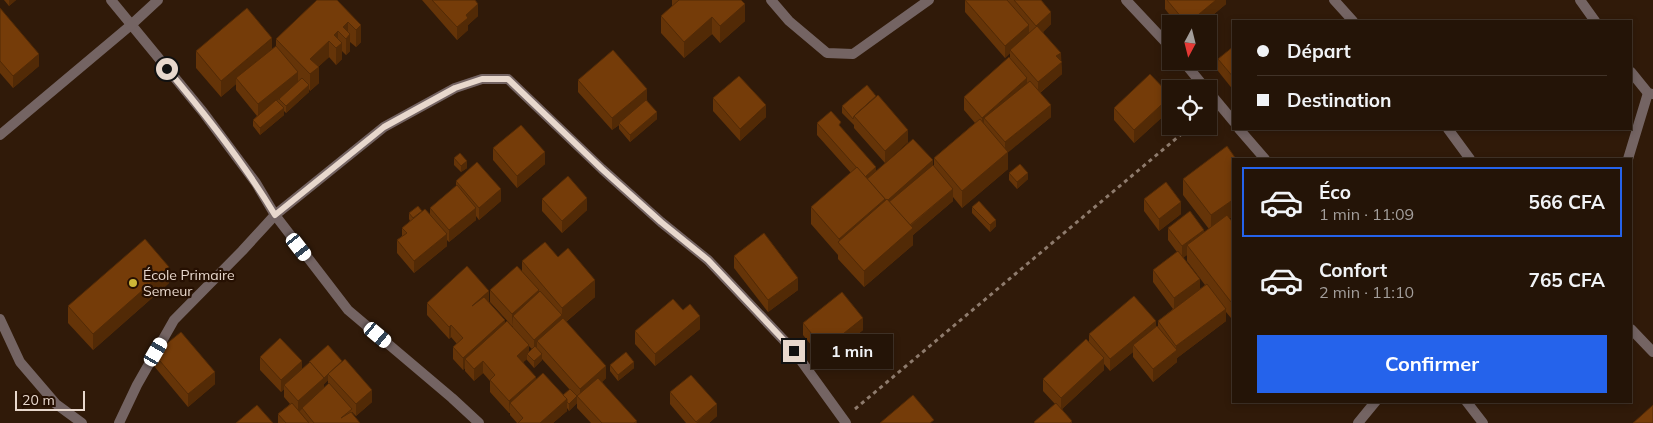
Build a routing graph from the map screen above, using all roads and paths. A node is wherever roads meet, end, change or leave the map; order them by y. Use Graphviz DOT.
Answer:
graph roads {
  1 [pos="111,0"];
  2 [pos="158,0"];
  3 [pos="771,0"];
  4 [pos="929,0"];
  5 [pos="1126,0"];
  6 [pos="1334,0"];
  7 [pos="1580,0"];
  8 [pos="1352,20"];
  9 [pos="1594,20"];
  10 [pos="131,25"];
  11 [pos="1162,38"];
  12 [pos="1190,70"];
  13 [pos="1632,73"];
  14 [pos="1199,80"];
  15 [pos="1651,94"];
  16 [pos="1217,102"];
  17 [pos="1232,120"];
  18 [pos="1241,130"];
  19 [pos="1449,130"];
  20 [pos="0,135"];
  21 [pos="1180,135"];
  22 [pos="1264,158"];
  23 [pos="1469,158"];
  24 [pos="1628,158"];
  25 [pos="275,215"];
  26 [pos="0,320"];
  27 [pos="1632,330"];
  28 [pos="1653,352"];
  29 [pos="1374,403"];
  30 [pos="1468,403"];
  31 [pos="843,422"];
  32 [pos="82,423"];
  33 [pos="119,423"];
  34 [pos="479,423"];
  35 [pos="1358,423"];
  36 [pos="1483,423"];
  1 -- 10 [label="street"];
  2 -- 10 [label="street"];
  3 -- 4 [label="street"];
  5 -- 11 [label="street"];
  6 -- 8 [label="street"];
  7 -- 9 [label="street"];
  10 -- 20 [label="street"];
  10 -- 25 [label="street"];
  12 -- 14 [label="street"];
  13 -- 15 [label="street"];
  15 -- 24 [label="street"];
  16 -- 17 [label="street"];
  18 -- 22 [label="street"];
  19 -- 23 [label="street"];
  21 -- 31 [label="path"];
  25 -- 31 [label="street"];
  25 -- 33 [label="street"];
  25 -- 34 [label="street"];
  26 -- 32 [label="street"];
  27 -- 28 [label="street"];
  29 -- 35 [label="street"];
  30 -- 36 [label="street"];
}
